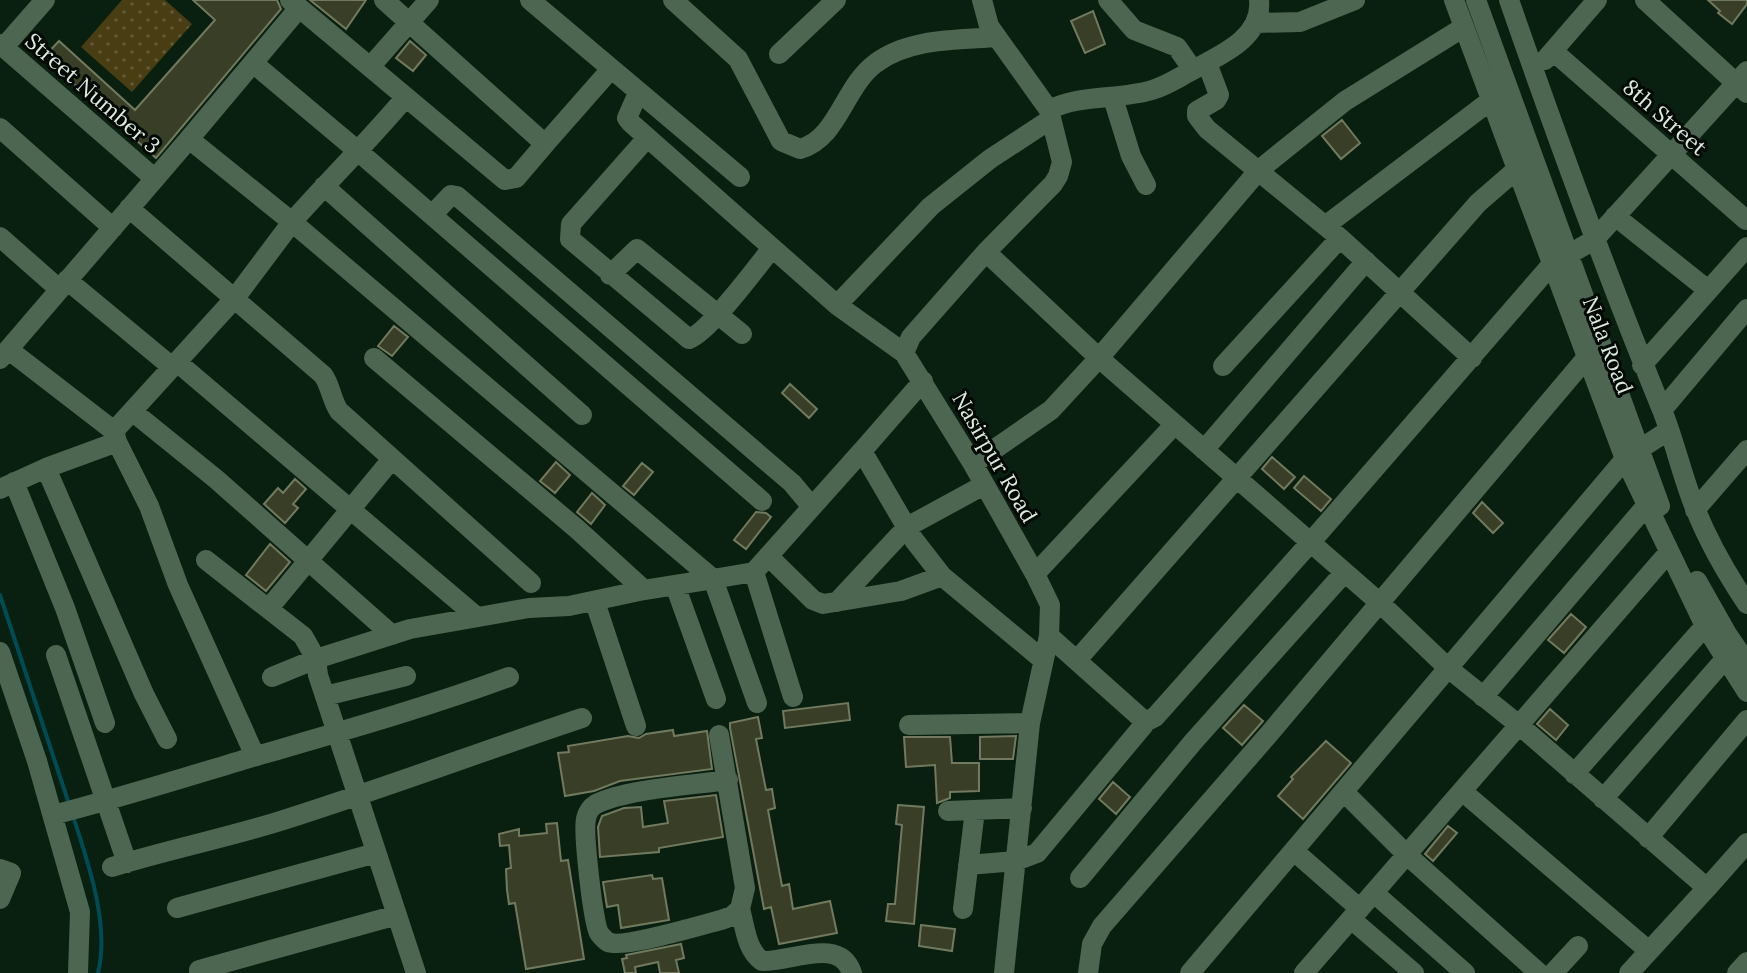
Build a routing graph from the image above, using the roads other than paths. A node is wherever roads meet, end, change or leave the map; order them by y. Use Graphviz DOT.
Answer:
graph roads {
  1 [pos="45,0"];
  2 [pos="384,0"];
  3 [pos="429,0"];
  4 [pos="530,0"];
  5 [pos="673,0"];
  6 [pos="982,0"];
  7 [pos="1108,0"];
  8 [pos="1259,0"];
  9 [pos="1355,0"];
  10 [pos="1454,0"];
  11 [pos="1476,0"];
  12 [pos="1509,0"];
  13 [pos="1597,0"];
  14 [pos="1645,0"];
  15 [pos="295,4"];
  16 [pos="825,4"];
  17 [pos="409,21"];
  18 [pos="1255,23"];
  19 [pos="1464,27"];
  20 [pos="997,37"];
  21 [pos="2,46"];
  22 [pos="1553,51"];
  23 [pos="779,54"];
  24 [pos="253,63"];
  25 [pos="1200,66"];
  26 [pos="370,67"];
  27 [pos="611,69"];
  28 [pos="1535,73"];
  29 [pos="1743,82"];
  30 [pos="638,93"];
  31 [pos="405,98"];
  32 [pos="1113,98"];
  33 [pos="1490,101"];
  34 [pos="1050,114"];
  35 [pos="0,128"];
  36 [pos="647,138"];
  37 [pos="189,139"];
  38 [pos="545,144"];
  39 [pos="359,152"];
  40 [pos="1672,154"];
  41 [pos="1259,170"];
  42 [pos="1516,170"];
  43 [pos="740,177"];
  44 [pos="154,178"];
  45 [pos="1146,185"];
  46 [pos="324,186"];
  47 [pos="129,208"];
  48 [pos="432,215"];
  49 [pos="1615,216"];
  50 [pos="1746,220"];
  51 [pos="292,222"];
  52 [pos="113,228"];
  53 [pos="1332,232"];
  54 [pos="0,237"];
  55 [pos="1594,240"];
  56 [pos="1747,247"];
  57 [pos="772,248"];
  58 [pos="986,252"];
  59 [pos="1561,260"];
  60 [pos="1366,261"];
  61 [pos="610,275"];
  62 [pos="63,284"];
  63 [pos="1708,290"];
  64 [pos="1399,292"];
  65 [pos="235,298"];
  66 [pos="837,305"];
  67 [pos="1747,309"];
  68 [pos="717,314"];
  69 [pos="742,334"];
  70 [pos="904,353"];
  71 [pos="5,355"];
  72 [pos="1588,356"];
  73 [pos="374,358"];
  74 [pos="1099,358"];
  75 [pos="1472,358"];
  76 [pos="174,365"];
  77 [pos="1642,365"];
  78 [pos="1223,366"];
  79 [pos="923,381"];
  80 [pos="1662,410"];
  81 [pos="132,411"];
  82 [pos="582,415"];
  83 [pos="1175,424"];
  84 [pos="1669,430"];
  85 [pos="116,436"];
  86 [pos="1204,450"];
  87 [pos="1747,450"];
  88 [pos="862,451"];
  89 [pos="1632,454"];
  90 [pos="392,459"];
  91 [pos="973,464"];
  92 [pos="46,468"];
  93 [pos="1238,480"];
  94 [pos="984,485"];
  95 [pos="7,486"];
  96 [pos="762,501"];
  97 [pos="1646,506"];
  98 [pos="812,507"];
  99 [pos="351,510"];
  100 [pos="1695,510"];
  101 [pos="907,527"];
  102 [pos="1310,543"];
  103 [pos="1669,552"];
  104 [pos="206,560"];
  105 [pos="308,560"];
  106 [pos="761,564"];
  107 [pos="1344,573"];
  108 [pos="1035,574"];
  109 [pos="942,576"];
  110 [pos="713,579"];
  111 [pos="531,583"];
  112 [pos="675,585"];
  113 [pos="644,590"];
  114 [pos="1745,597"];
  115 [pos="595,602"];
  116 [pos="837,602"];
  117 [pos="1380,603"];
  118 [pos="269,608"];
  119 [pos="477,617"];
  120 [pos="1705,626"];
  121 [pos="392,635"];
  122 [pos="1049,636"];
  123 [pos="0,652"];
  124 [pos="56,655"];
  125 [pos="316,659"];
  126 [pos="1725,659"];
  127 [pos="1043,660"];
  128 [pos="1077,660"];
  129 [pos="1747,663"];
  130 [pos="1448,668"];
  131 [pos="406,676"];
  132 [pos="272,677"];
  133 [pos="509,677"];
  134 [pos="1747,692"];
  135 [pos="325,696"];
  136 [pos="793,697"];
  137 [pos="1483,697"];
  138 [pos="716,699"];
  139 [pos="757,703"];
  140 [pos="582,718"];
  141 [pos="1747,720"];
  142 [pos="1147,721"];
  143 [pos="105,723"];
  144 [pos="1030,723"];
  145 [pos="909,725"];
  146 [pos="1519,725"];
  147 [pos="636,726"];
  148 [pos="338,734"];
  149 [pos="719,735"];
  150 [pos="167,739"];
  151 [pos="255,756"];
  152 [pos="1574,774"];
  153 [pos="728,780"];
  154 [pos="1462,791"];
  155 [pos="1344,792"];
  156 [pos="357,797"];
  157 [pos="1603,799"];
  158 [pos="105,802"];
  159 [pos="1022,808"];
  160 [pos="975,810"];
  161 [pos="948,811"];
  162 [pos="65,812"];
  163 [pos="1648,838"];
  164 [pos="1747,843"];
  165 [pos="1294,851"];
  166 [pos="376,853"];
  167 [pos="1407,855"];
  168 [pos="1016,861"];
  169 [pos="968,865"];
  170 [pos="0,869"];
  171 [pos="1080,878"];
  172 [pos="1707,888"];
  173 [pos="1374,893"];
  174 [pos="0,899"];
  175 [pos="177,908"];
  176 [pos="740,909"];
  177 [pos="963,909"];
  178 [pos="1356,914"];
  179 [pos="397,915"];
  180 [pos="1578,946"];
  181 [pos="1649,951"];
  182 [pos="1747,962"];
  183 [pos="194,972"];
  184 [pos="78,973"];
  185 [pos="416,973"];
  186 [pos="852,973"];
  187 [pos="1004,973"];
  188 [pos="1088,973"];
  189 [pos="1190,973"];
  190 [pos="1304,973"];
  191 [pos="1414,973"];
  192 [pos="1465,973"];
  193 [pos="1539,973"];
  194 [pos="1553,973"];
  195 [pos="1629,973"];
  196 [pos="1737,973"];
  1 -- 21 [label="street"];
  2 -- 17 [label="street"];
  3 -- 17 [label="street"];
  4 -- 27 [label="street"];
  5 -- 20 [label="street"];
  6 -- 20 [label="street"];
  7 -- 25 [label="street"];
  8 -- 18 [label="street"];
  9 -- 18 [label="street"];
  10 -- 19 [label="street, Nala Road"];
  11 -- 59 [label="street"];
  12 -- 28 [label="street"];
  13 -- 22 [label="street"];
  14 -- 29 [label="street"];
  15 -- 24 [label="street"];
  15 -- 26 [label="street"];
  16 -- 23 [label="street"];
  17 -- 26 [label="street"];
  17 -- 38 [label="street"];
  18 -- 25 [label="street"];
  19 -- 33 [label="street, Nala Road"];
  19 -- 41 [label="street"];
  20 -- 34 [label="street"];
  21 -- 44 [label="street, Street Number 3"];
  22 -- 28 [label="street"];
  22 -- 40 [label="street, 8th Street"];
  24 -- 37 [label="street"];
  24 -- 39 [label="street"];
  25 -- 32 [label="street"];
  25 -- 41 [label="street"];
  26 -- 31 [label="street"];
  27 -- 30 [label="street"];
  27 -- 38 [label="street"];
  28 -- 55 [label="street"];
  29 -- 40 [label="street"];
  30 -- 36 [label="street, Nasirpur Road"];
  30 -- 43 [label="street"];
  31 -- 38 [label="street"];
  31 -- 39 [label="street"];
  32 -- 34 [label="street"];
  32 -- 45 [label="street"];
  33 -- 42 [label="street, Nala Road"];
  33 -- 53 [label="street"];
  34 -- 58 [label="street"];
  34 -- 66 [label="street"];
  35 -- 52 [label="street"];
  36 -- 57 [label="street, Nasirpur Road"];
  36 -- 61 [label="street"];
  37 -- 44 [label="street"];
  37 -- 51 [label="street"];
  39 -- 46 [label="street"];
  39 -- 48 [label="street"];
  40 -- 49 [label="street"];
  40 -- 50 [label="street, 8th Street"];
  41 -- 53 [label="street"];
  41 -- 74 [label="street"];
  42 -- 59 [label="street, Nala Road"];
  42 -- 64 [label="street"];
  44 -- 47 [label="street"];
  46 -- 51 [label="street"];
  46 -- 82 [label="street"];
  47 -- 52 [label="street"];
  47 -- 65 [label="street"];
  48 -- 96 [label="street"];
  48 -- 98 [label="street"];
  49 -- 55 [label="street"];
  49 -- 63 [label="street"];
  51 -- 65 [label="street"];
  51 -- 110 [label="street"];
  52 -- 62 [label="street"];
  53 -- 60 [label="street"];
  53 -- 78 [label="street"];
  54 -- 62 [label="street"];
  55 -- 59 [label="street"];
  55 -- 77 [label="street"];
  56 -- 63 [label="street"];
  57 -- 66 [label="street, Nasirpur Road"];
  57 -- 68 [label="street"];
  58 -- 70 [label="street"];
  58 -- 74 [label="street"];
  59 -- 72 [label="street, Nala Road"];
  59 -- 75 [label="street"];
  59 -- 89 [label="street"];
  60 -- 64 [label="street"];
  60 -- 86 [label="street"];
  61 -- 68 [label="street"];
  61 -- 68 [label="street"];
  62 -- 71 [label="street"];
  62 -- 76 [label="street"];
  63 -- 77 [label="street"];
  64 -- 75 [label="street"];
  64 -- 93 [label="street"];
  65 -- 76 [label="street"];
  65 -- 90 [label="street"];
  66 -- 70 [label="street, Nasirpur Road"];
  67 -- 80 [label="street"];
  68 -- 69 [label="street"];
  70 -- 79 [label="street, Nasirpur Road"];
  71 -- 85 [label="street"];
  72 -- 89 [label="street, Nala Road"];
  72 -- 117 [label="street"];
  73 -- 113 [label="street"];
  74 -- 83 [label="street"];
  74 -- 91 [label="street"];
  75 -- 102 [label="street"];
  76 -- 81 [label="street"];
  76 -- 99 [label="street"];
  77 -- 80 [label="street"];
  79 -- 88 [label="street"];
  79 -- 91 [label="street, Nasirpur Road"];
  80 -- 84 [label="street"];
  81 -- 85 [label="street"];
  81 -- 105 [label="street"];
  83 -- 86 [label="street"];
  83 -- 108 [label="street"];
  84 -- 89 [label="street"];
  84 -- 100 [label="street"];
  85 -- 92 [label="street"];
  85 -- 151 [label="street"];
  86 -- 93 [label="street"];
  87 -- 100 [label="street"];
  88 -- 98 [label="street"];
  88 -- 101 [label="street"];
  89 -- 97 [label="street, Nala Road"];
  89 -- 129 [label="street"];
  89 -- 130 [label="street"];
  90 -- 99 [label="street"];
  90 -- 111 [label="street"];
  91 -- 94 [label="street, Nasirpur Road"];
  92 -- 95 [label="street"];
  92 -- 150 [label="street"];
  93 -- 102 [label="street"];
  93 -- 128 [label="street"];
  94 -- 101 [label="street"];
  94 -- 108 [label="street, Nasirpur Road"];
  95 -- 143 [label="street"];
  97 -- 103 [label="street, Nala Road"];
  97 -- 137 [label="street"];
  98 -- 106 [label="street"];
  99 -- 105 [label="street"];
  99 -- 119 [label="street"];
  100 -- 114 [label="street"];
  101 -- 109 [label="street"];
  101 -- 116 [label="street"];
  102 -- 107 [label="street"];
  102 -- 142 [label="street"];
  103 -- 120 [label="street, Nala Road"];
  103 -- 146 [label="street"];
  104 -- 118 [label="street"];
  105 -- 118 [label="street"];
  105 -- 121 [label="street"];
  106 -- 110 [label="street"];
  106 -- 116 [label="street"];
  106 -- 136 [label="street"];
  107 -- 117 [label="street"];
  107 -- 171 [label="street"];
  108 -- 122 [label="street, Nasirpur Road"];
  109 -- 116 [label="street"];
  109 -- 127 [label="street"];
  110 -- 112 [label="street"];
  110 -- 139 [label="street"];
  112 -- 113 [label="street"];
  112 -- 138 [label="street"];
  113 -- 115 [label="street"];
  115 -- 119 [label="street"];
  115 -- 147 [label="street"];
  117 -- 130 [label="street"];
  117 -- 188 [label="street"];
  118 -- 125 [label="street"];
  119 -- 121 [label="street"];
  120 -- 126 [label="street, Nala Road"];
  120 -- 152 [label="street"];
  121 -- 125 [label="street"];
  122 -- 127 [label="street, Nasirpur Road"];
  122 -- 128 [label="street"];
  123 -- 162 [label="street"];
  124 -- 158 [label="street"];
  125 -- 132 [label="street"];
  125 -- 135 [label="street"];
  126 -- 134 [label="street, Nala Road"];
  126 -- 157 [label="street"];
  127 -- 144 [label="street, Nasirpur Road"];
  128 -- 142 [label="street"];
  130 -- 137 [label="street"];
  130 -- 155 [label="street"];
  131 -- 135 [label="street"];
  133 -- 148 [label="street"];
  135 -- 148 [label="street"];
  137 -- 146 [label="street"];
  140 -- 156 [label="street"];
  141 -- 163 [label="street"];
  142 -- 168 [label="street"];
  144 -- 145 [label="street"];
  144 -- 159 [label="street, Nasirpur Road"];
  146 -- 152 [label="street"];
  146 -- 154 [label="street"];
  148 -- 151 [label="street"];
  148 -- 156 [label="street"];
  149 -- 153 [label="street"];
  151 -- 158 [label="street"];
  152 -- 157 [label="street"];
  153 -- 176 [label="street"];
  153 -- 176 [label="street"];
  154 -- 167 [label="street"];
  154 -- 181 [label="street"];
  155 -- 165 [label="street"];
  155 -- 167 [label="street"];
  156 -- 158 [label="street"];
  156 -- 166 [label="street"];
  157 -- 163 [label="street"];
  158 -- 162 [label="street"];
  159 -- 160 [label="street"];
  159 -- 168 [label="street, Nasirpur Road"];
  160 -- 161 [label="street"];
  160 -- 169 [label="street"];
  162 -- 184 [label="street"];
  163 -- 172 [label="street"];
  164 -- 172 [label="street"];
  165 -- 178 [label="street"];
  165 -- 189 [label="street"];
  166 -- 175 [label="street"];
  166 -- 179 [label="street"];
  167 -- 173 [label="street"];
  167 -- 193 [label="street"];
  168 -- 169 [label="street"];
  168 -- 187 [label="street, Nasirpur Road"];
  169 -- 177 [label="street"];
  170 -- 174 [label="street"];
  172 -- 181 [label="street"];
  173 -- 178 [label="street"];
  173 -- 192 [label="street"];
  176 -- 186 [label="street"];
  178 -- 190 [label="street"];
  178 -- 191 [label="street"];
  179 -- 183 [label="street"];
  179 -- 185 [label="street"];
  180 -- 194 [label="street"];
  181 -- 195 [label="street"];
  182 -- 196 [label="street"];
}
